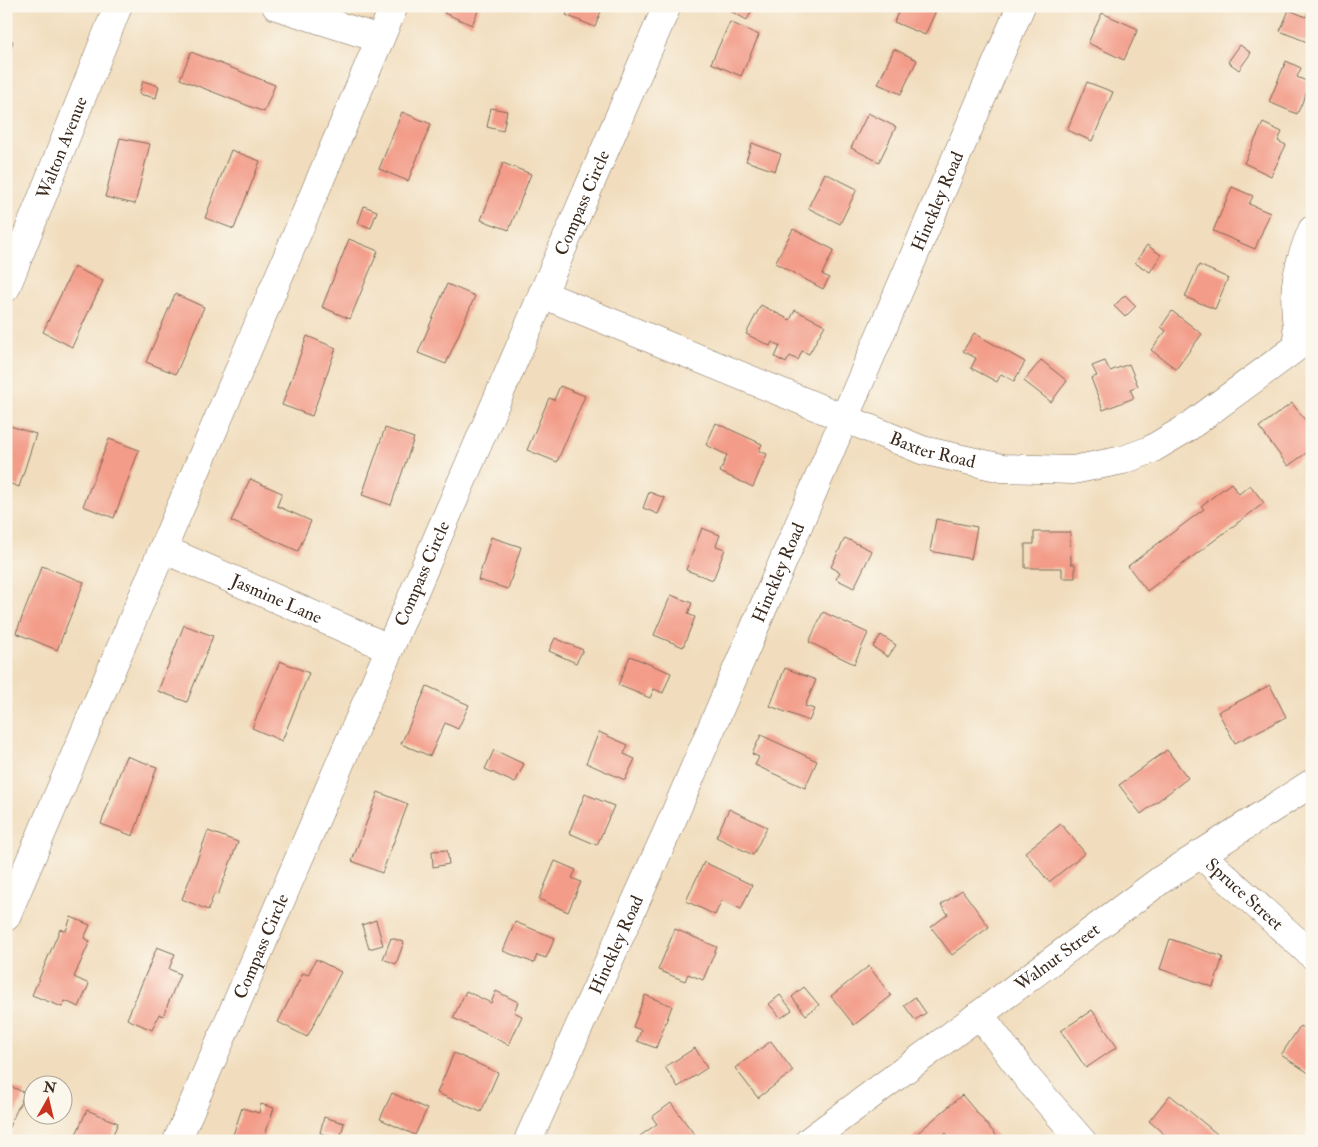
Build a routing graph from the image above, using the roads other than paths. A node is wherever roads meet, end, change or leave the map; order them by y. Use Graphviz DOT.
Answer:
graph roads {
  1 [pos="118,6"];
  2 [pos="276,6"];
  3 [pos="394,6"];
  4 [pos="667,6"];
  5 [pos="1021,6"];
  6 [pos="380,39"];
  7 [pos="1312,230"];
  8 [pos="6,288"];
  9 [pos="542,294"];
  10 [pos="1305,341"];
  11 [pos="843,419"];
  12 [pos="163,549"];
  13 [pos="388,648"];
  14 [pos="1312,783"];
  15 [pos="1200,854"];
  16 [pos="6,917"];
  17 [pos="1312,955"];
  18 [pos="980,1015"];
  19 [pos="529,1138"];
  20 [pos="177,1141"];
  21 [pos="809,1141"];
  22 [pos="1082,1141"];
  1 -- 8 [label="street, Walton Avenue"];
  2 -- 6 [label="street"];
  3 -- 6 [label="street"];
  4 -- 9 [label="street, Compass Circle"];
  5 -- 11 [label="street, Hinckley Road"];
  6 -- 12 [label="street"];
  7 -- 10 [label="street"];
  9 -- 11 [label="street, Baxter Road"];
  9 -- 13 [label="street, Compass Circle"];
  10 -- 11 [label="street, Baxter Road"];
  11 -- 19 [label="street, Hinckley Road"];
  12 -- 13 [label="street, Jasmine Lane"];
  12 -- 16 [label="street"];
  13 -- 20 [label="street, Compass Circle"];
  14 -- 15 [label="street, Walnut Street"];
  15 -- 17 [label="street, Spruce Street"];
  15 -- 18 [label="street, Walnut Street"];
  18 -- 21 [label="street, Walnut Street"];
  18 -- 22 [label="street"];
}
